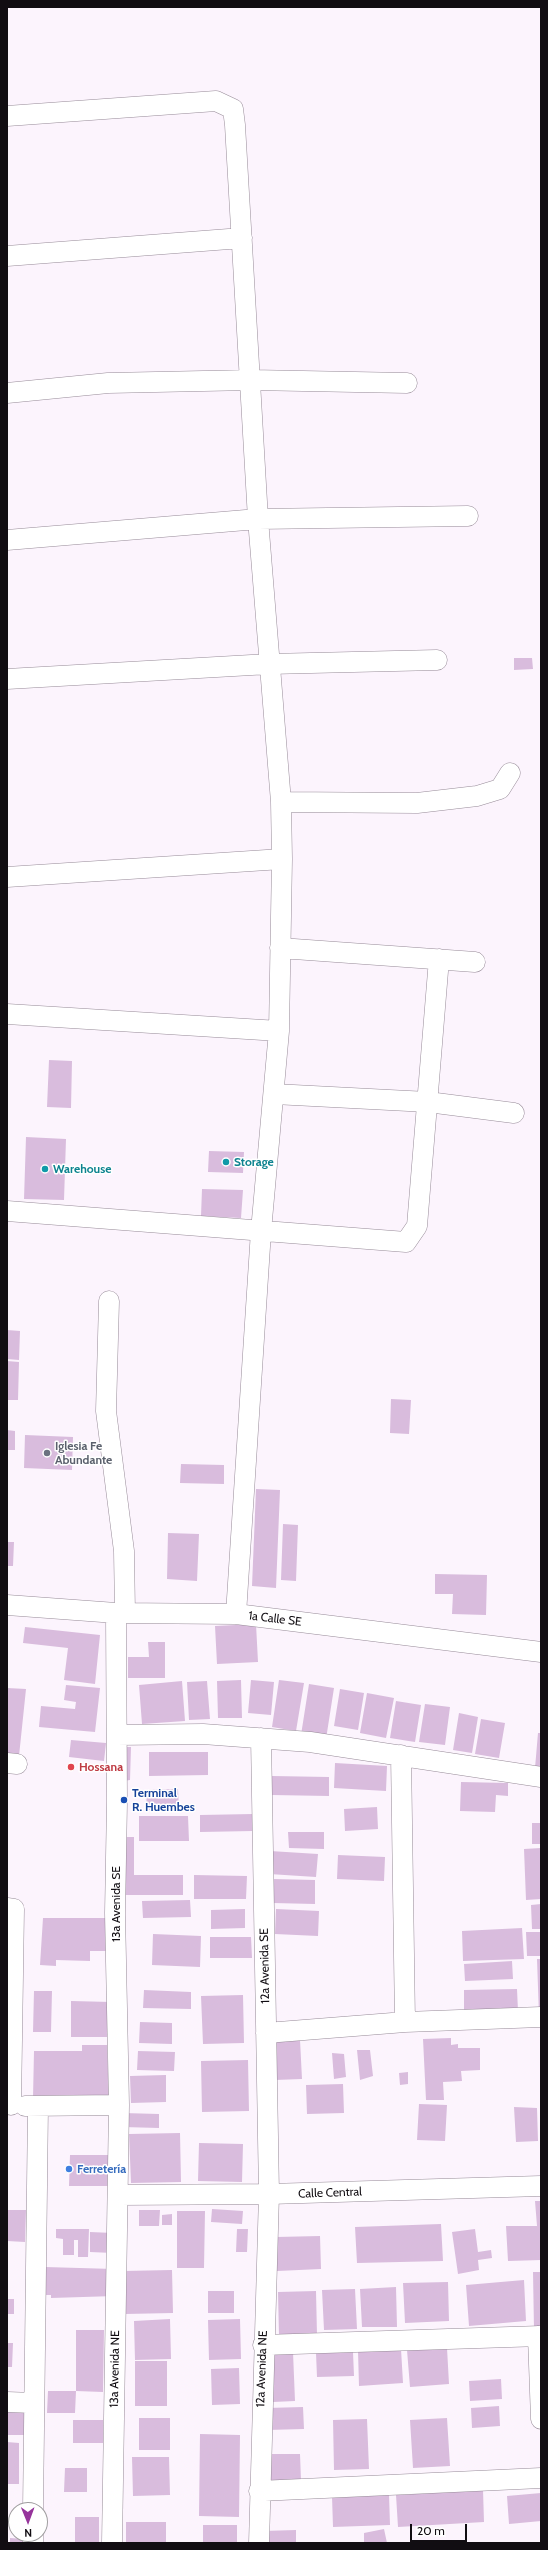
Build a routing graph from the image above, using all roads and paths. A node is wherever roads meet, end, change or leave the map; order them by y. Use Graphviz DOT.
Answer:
graph roads {
  1 [pos="7,116"];
  2 [pos="242,238"];
  3 [pos="7,256"];
  4 [pos="251,380"];
  5 [pos="407,383"];
  6 [pos="7,393"];
  7 [pos="468,516"];
  8 [pos="258,519"];
  9 [pos="7,540"];
  10 [pos="437,660"];
  11 [pos="269,664"];
  12 [pos="7,679"];
  13 [pos="510,773"];
  14 [pos="282,802"];
  15 [pos="282,859"];
  16 [pos="7,877"];
  17 [pos="280,948"];
  18 [pos="439,959"];
  19 [pos="475,962"];
  20 [pos="7,1014"];
  21 [pos="279,1030"];
  22 [pos="274,1094"];
  23 [pos="428,1102"];
  24 [pos="514,1114"];
  25 [pos="7,1211"];
  26 [pos="261,1231"];
  27 [pos="109,1301"];
  28 [pos="7,1605"];
  29 [pos="120,1613"];
  30 [pos="236,1614"];
  31 [pos="541,1652"];
  32 [pos="117,1735"];
  33 [pos="261,1738"];
  34 [pos="401,1755"];
  35 [pos="541,1777"];
  36 [pos="7,1908"];
  37 [pos="541,2017"];
  38 [pos="404,2022"];
  39 [pos="266,2033"];
  40 [pos="9,2105"];
  41 [pos="119,2105"];
  42 [pos="38,2106"];
  43 [pos="541,2186"];
  44 [pos="269,2194"];
  45 [pos="119,2195"];
  46 [pos="539,2336"];
  47 [pos="263,2345"];
  48 [pos="7,2402"];
  49 [pos="34,2402"];
  50 [pos="541,2419"];
  51 [pos="541,2478"];
  52 [pos="259,2491"];
  53 [pos="33,2502"];
  54 [pos="112,2543"];
  55 [pos="259,2543"];
  1 -- 2 [label="street"];
  2 -- 3 [label="street"];
  2 -- 4 [label="street"];
  4 -- 5 [label="street"];
  4 -- 6 [label="street"];
  4 -- 8 [label="street"];
  7 -- 8 [label="street"];
  8 -- 9 [label="street"];
  8 -- 11 [label="street"];
  10 -- 11 [label="street"];
  11 -- 12 [label="street"];
  11 -- 14 [label="street"];
  13 -- 14 [label="street"];
  14 -- 15 [label="street"];
  15 -- 16 [label="street"];
  15 -- 17 [label="street"];
  17 -- 18 [label="street"];
  17 -- 21 [label="street"];
  18 -- 19 [label="street"];
  18 -- 23 [label="street"];
  20 -- 21 [label="street"];
  21 -- 22 [label="street"];
  22 -- 23 [label="street"];
  22 -- 26 [label="street"];
  23 -- 24 [label="street"];
  23 -- 26 [label="street"];
  25 -- 26 [label="street"];
  26 -- 30 [label="street"];
  27 -- 29 [label="street, 13a Avenida SE"];
  28 -- 29 [label="street, 1a Calle SE"];
  29 -- 30 [label="street, 1a Calle SE"];
  29 -- 32 [label="street, 13a Avenida SE"];
  30 -- 31 [label="street, 1a Calle SE"];
  32 -- 33 [label="street"];
  32 -- 41 [label="street, 13a Avenida SE"];
  33 -- 34 [label="street"];
  33 -- 39 [label="street, 12a Avenida SE"];
  34 -- 35 [label="street"];
  34 -- 38 [label="street"];
  36 -- 40 [label="street"];
  37 -- 38 [label="street"];
  38 -- 39 [label="street"];
  39 -- 44 [label="street, 12a Avenida SE"];
  40 -- 42 [label="street"];
  41 -- 42 [label="street"];
  41 -- 45 [label="street, 13a Avenida SE"];
  42 -- 49 [label="street"];
  43 -- 44 [label="street, Calle Central"];
  44 -- 45 [label="street, Calle Central"];
  44 -- 47 [label="street, 12a Avenida NE"];
  45 -- 54 [label="street, 13a Avenida NE"];
  46 -- 47 [label="street"];
  46 -- 50 [label="street"];
  47 -- 52 [label="street, 12a Avenida NE"];
  48 -- 49 [label="street"];
  49 -- 53 [label="street"];
  51 -- 52 [label="street"];
  52 -- 55 [label="street, 12a Avenida NE"];
}
